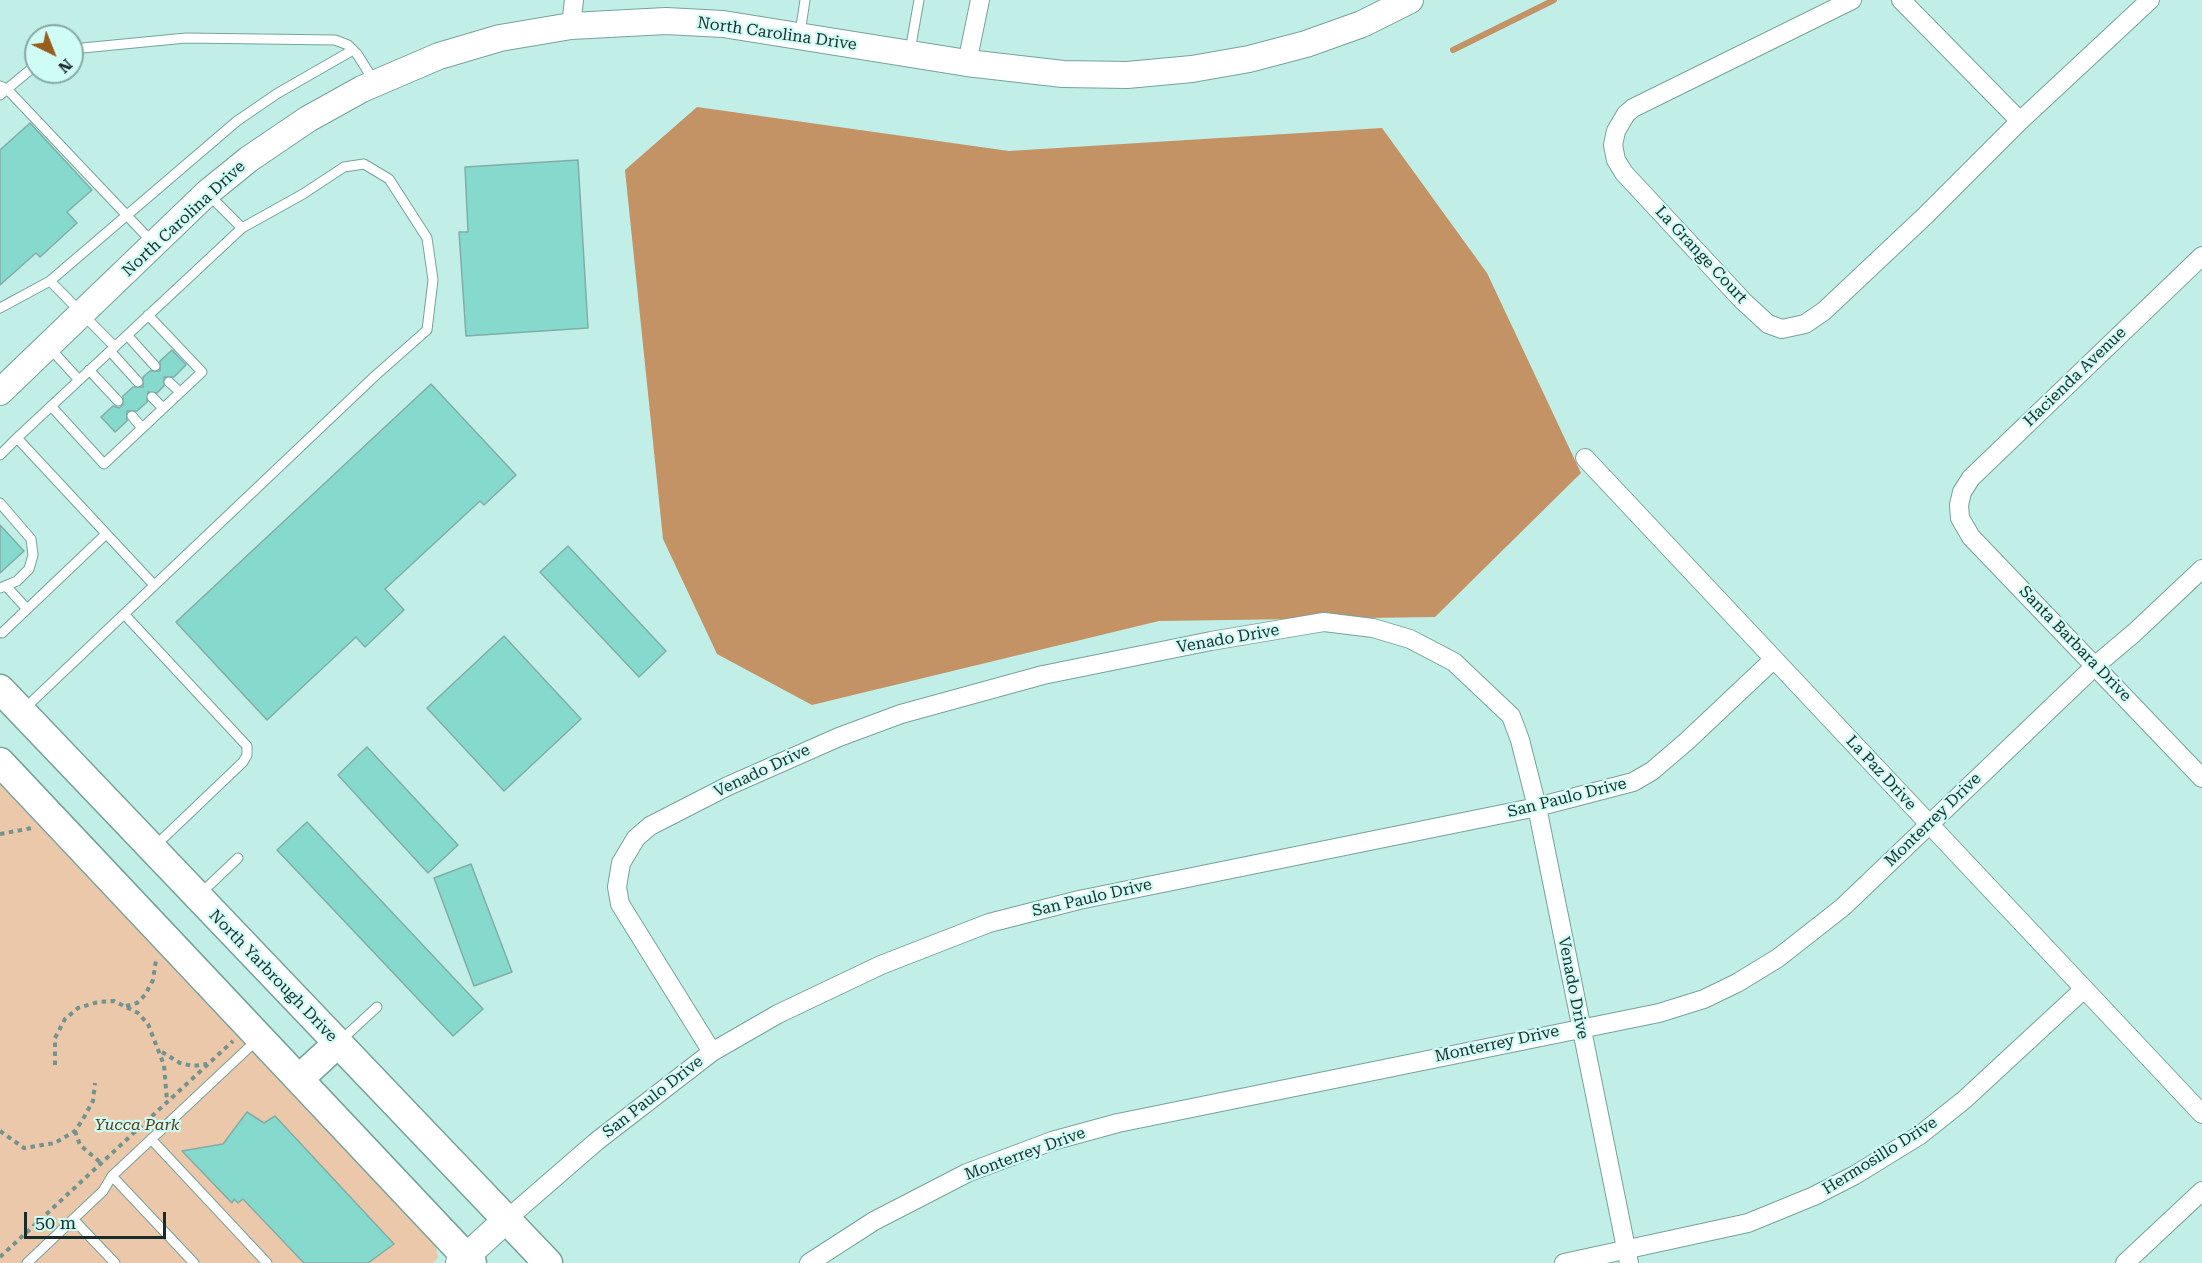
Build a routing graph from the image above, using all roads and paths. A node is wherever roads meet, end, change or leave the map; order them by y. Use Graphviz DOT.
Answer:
graph roads {
  1 [pos="574,0"];
  2 [pos="805,0"];
  3 [pos="919,0"];
  4 [pos="980,0"];
  5 [pos="1410,0"];
  6 [pos="1852,0"];
  7 [pos="1901,0"];
  8 [pos="2150,0"];
  9 [pos="571,26"];
  10 [pos="799,36"];
  11 [pos="84,48"];
  12 [pos="353,50"];
  13 [pos="910,54"];
  14 [pos="967,63"];
  15 [pos="24,74"];
  16 [pos="375,84"];
  17 [pos="2,90"];
  18 [pos="2020,121"];
  19 [pos="207,193"];
  20 [pos="128,214"];
  21 [pos="242,228"];
  22 [pos="154,244"];
  23 [pos="2202,256"];
  24 [pos="50,281"];
  25 [pos="0,308"];
  26 [pos="82,313"];
  27 [pos="148,315"];
  28 [pos="127,335"];
  29 [pos="48,346"];
  30 [pos="112,349"];
  31 [pos="155,366"];
  32 [pos="89,370"];
  33 [pos="79,380"];
  34 [pos="169,381"];
  35 [pos="138,382"];
  36 [pos="0,392"];
  37 [pos="180,392"];
  38 [pos="152,397"];
  39 [pos="118,401"];
  40 [pos="51,406"];
  41 [pos="162,408"];
  42 [pos="132,416"];
  43 [pos="142,428"];
  44 [pos="17,438"];
  45 [pos="0,455"];
  46 [pos="1585,458"];
  47 [pos="0,503"];
  48 [pos="1959,505"];
  49 [pos="106,534"];
  50 [pos="2202,569"];
  51 [pos="154,585"];
  52 [pos="3,587"];
  53 [pos="27,609"];
  54 [pos="124,614"];
  55 [pos="2,633"];
  56 [pos="1774,659"];
  57 [pos="2096,664"];
  58 [pos="0,689"];
  59 [pos="21,712"];
  60 [pos="0,762"];
  61 [pos="2202,778"];
  62 [pos="1537,807"];
  63 [pos="1929,824"];
  64 [pos="151,850"];
  65 [pos="238,858"];
  66 [pos="197,897"];
  67 [pos="161,933"];
  68 [pos="2084,989"];
  69 [pos="126,1006"];
  70 [pos="377,1007"];
  71 [pos="1581,1027"];
  72 [pos="254,1032"];
  73 [pos="338,1043"];
  74 [pos="161,1051"];
  75 [pos="712,1052"];
  76 [pos="208,1064"];
  77 [pos="55,1065"];
  78 [pos="299,1079"];
  79 [pos="95,1083"];
  80 [pos="167,1102"];
  81 [pos="2202,1114"];
  82 [pos="0,1131"];
  83 [pos="75,1131"];
  84 [pos="151,1139"];
  85 [pos="101,1163"];
  86 [pos="112,1176"];
  87 [pos="2201,1193"];
  88 [pos="73,1219"];
  89 [pos="507,1219"];
  90 [pos="1628,1256"];
  91 [pos="0,1257"];
  92 [pos="465,1261"];
  93 [pos="27,1263"];
  94 [pos="115,1263"];
  95 [pos="194,1263"];
  96 [pos="267,1263"];
  97 [pos="548,1263"];
  98 [pos="809,1263"];
  99 [pos="1564,1263"];
  100 [pos="2125,1263"];
  1 -- 9 [label="street"];
  2 -- 10 [label="lane"];
  3 -- 13 [label="lane"];
  4 -- 14 [label="street"];
  5 -- 14 [label="main road, North Carolina Drive"];
  6 -- 18 [label="street, La Grange Court"];
  7 -- 18 [label="street"];
  8 -- 18 [label="street, La Grange Court"];
  9 -- 10 [label="main road, North Carolina Drive"];
  9 -- 16 [label="main road, North Carolina Drive"];
  10 -- 13 [label="main road, North Carolina Drive"];
  11 -- 12 [label="lane"];
  12 -- 16 [label="lane"];
  12 -- 20 [label="lane"];
  13 -- 14 [label="main road, North Carolina Drive"];
  15 -- 17 [label="lane"];
  16 -- 19 [label="main road, North Carolina Drive"];
  17 -- 20 [label="lane"];
  19 -- 21 [label="lane"];
  19 -- 22 [label="main road, North Carolina Drive"];
  20 -- 22 [label="lane"];
  20 -- 24 [label="lane"];
  21 -- 27 [label="lane"];
  21 -- 51 [label="lane"];
  22 -- 26 [label="main road, North Carolina Drive"];
  23 -- 48 [label="street, Hacienda Avenue"];
  24 -- 25 [label="lane"];
  24 -- 26 [label="lane"];
  26 -- 29 [label="main road, North Carolina Drive"];
  26 -- 30 [label="lane"];
  27 -- 28 [label="lane"];
  27 -- 37 [label="lane"];
  28 -- 30 [label="lane"];
  28 -- 31 [label="lane"];
  29 -- 33 [label="lane"];
  29 -- 36 [label="main road, North Carolina Drive"];
  30 -- 32 [label="lane"];
  30 -- 35 [label="lane"];
  32 -- 33 [label="lane"];
  32 -- 39 [label="lane"];
  33 -- 40 [label="lane"];
  34 -- 37 [label="lane"];
  37 -- 41 [label="lane"];
  38 -- 41 [label="lane"];
  40 -- 43 [label="lane"];
  40 -- 44 [label="lane"];
  41 -- 43 [label="lane"];
  42 -- 43 [label="lane"];
  44 -- 45 [label="lane"];
  44 -- 49 [label="lane"];
  46 -- 56 [label="street, La Paz Drive"];
  47 -- 52 [label="lane"];
  48 -- 57 [label="street, Santa Barbara Drive"];
  49 -- 51 [label="lane"];
  49 -- 53 [label="lane"];
  50 -- 57 [label="street, Monterrey Drive"];
  51 -- 54 [label="lane"];
  52 -- 53 [label="lane"];
  53 -- 55 [label="lane"];
  54 -- 59 [label="lane"];
  54 -- 64 [label="lane"];
  56 -- 62 [label="street, San Paulo Drive"];
  56 -- 63 [label="street, La Paz Drive"];
  57 -- 61 [label="street, Santa Barbara Drive"];
  57 -- 63 [label="street, Monterrey Drive"];
  58 -- 59 [label="main road, North Yarbrough Drive"];
  59 -- 64 [label="main road, North Yarbrough Drive"];
  60 -- 67 [label="main road"];
  62 -- 71 [label="street, Venado Drive"];
  62 -- 75 [label="street, San Paulo Drive"];
  62 -- 75 [label="street, Venado Drive"];
  63 -- 68 [label="street, La Paz Drive"];
  63 -- 71 [label="street, Monterrey Drive"];
  64 -- 66 [label="main road, North Yarbrough Drive"];
  65 -- 66 [label="lane"];
  66 -- 73 [label="main road, North Yarbrough Drive"];
  67 -- 69 [label="path"];
  67 -- 72 [label="main road"];
  68 -- 81 [label="street, La Paz Drive"];
  68 -- 90 [label="street, Hermosillo Drive"];
  69 -- 74 [label="path"];
  69 -- 77 [label="path"];
  70 -- 73 [label="lane"];
  71 -- 90 [label="street, Venado Drive"];
  71 -- 98 [label="street, Monterrey Drive"];
  72 -- 76 [label="path"];
  72 -- 78 [label="main road"];
  72 -- 84 [label="lane"];
  73 -- 78 [label="main road"];
  73 -- 89 [label="main road, North Yarbrough Drive"];
  74 -- 76 [label="path"];
  74 -- 80 [label="path"];
  75 -- 89 [label="street, San Paulo Drive"];
  76 -- 80 [label="path"];
  78 -- 92 [label="main road"];
  79 -- 83 [label="path"];
  80 -- 85 [label="path"];
  82 -- 83 [label="path"];
  83 -- 85 [label="path"];
  84 -- 86 [label="lane"];
  84 -- 96 [label="lane"];
  85 -- 91 [label="path"];
  86 -- 88 [label="lane"];
  86 -- 95 [label="lane"];
  87 -- 100 [label="street"];
  88 -- 93 [label="lane"];
  88 -- 94 [label="lane"];
  89 -- 92 [label="main road, San Paulo Drive"];
  89 -- 97 [label="main road, North Yarbrough Drive"];
  90 -- 99 [label="street, Hermosillo Drive"];
}
